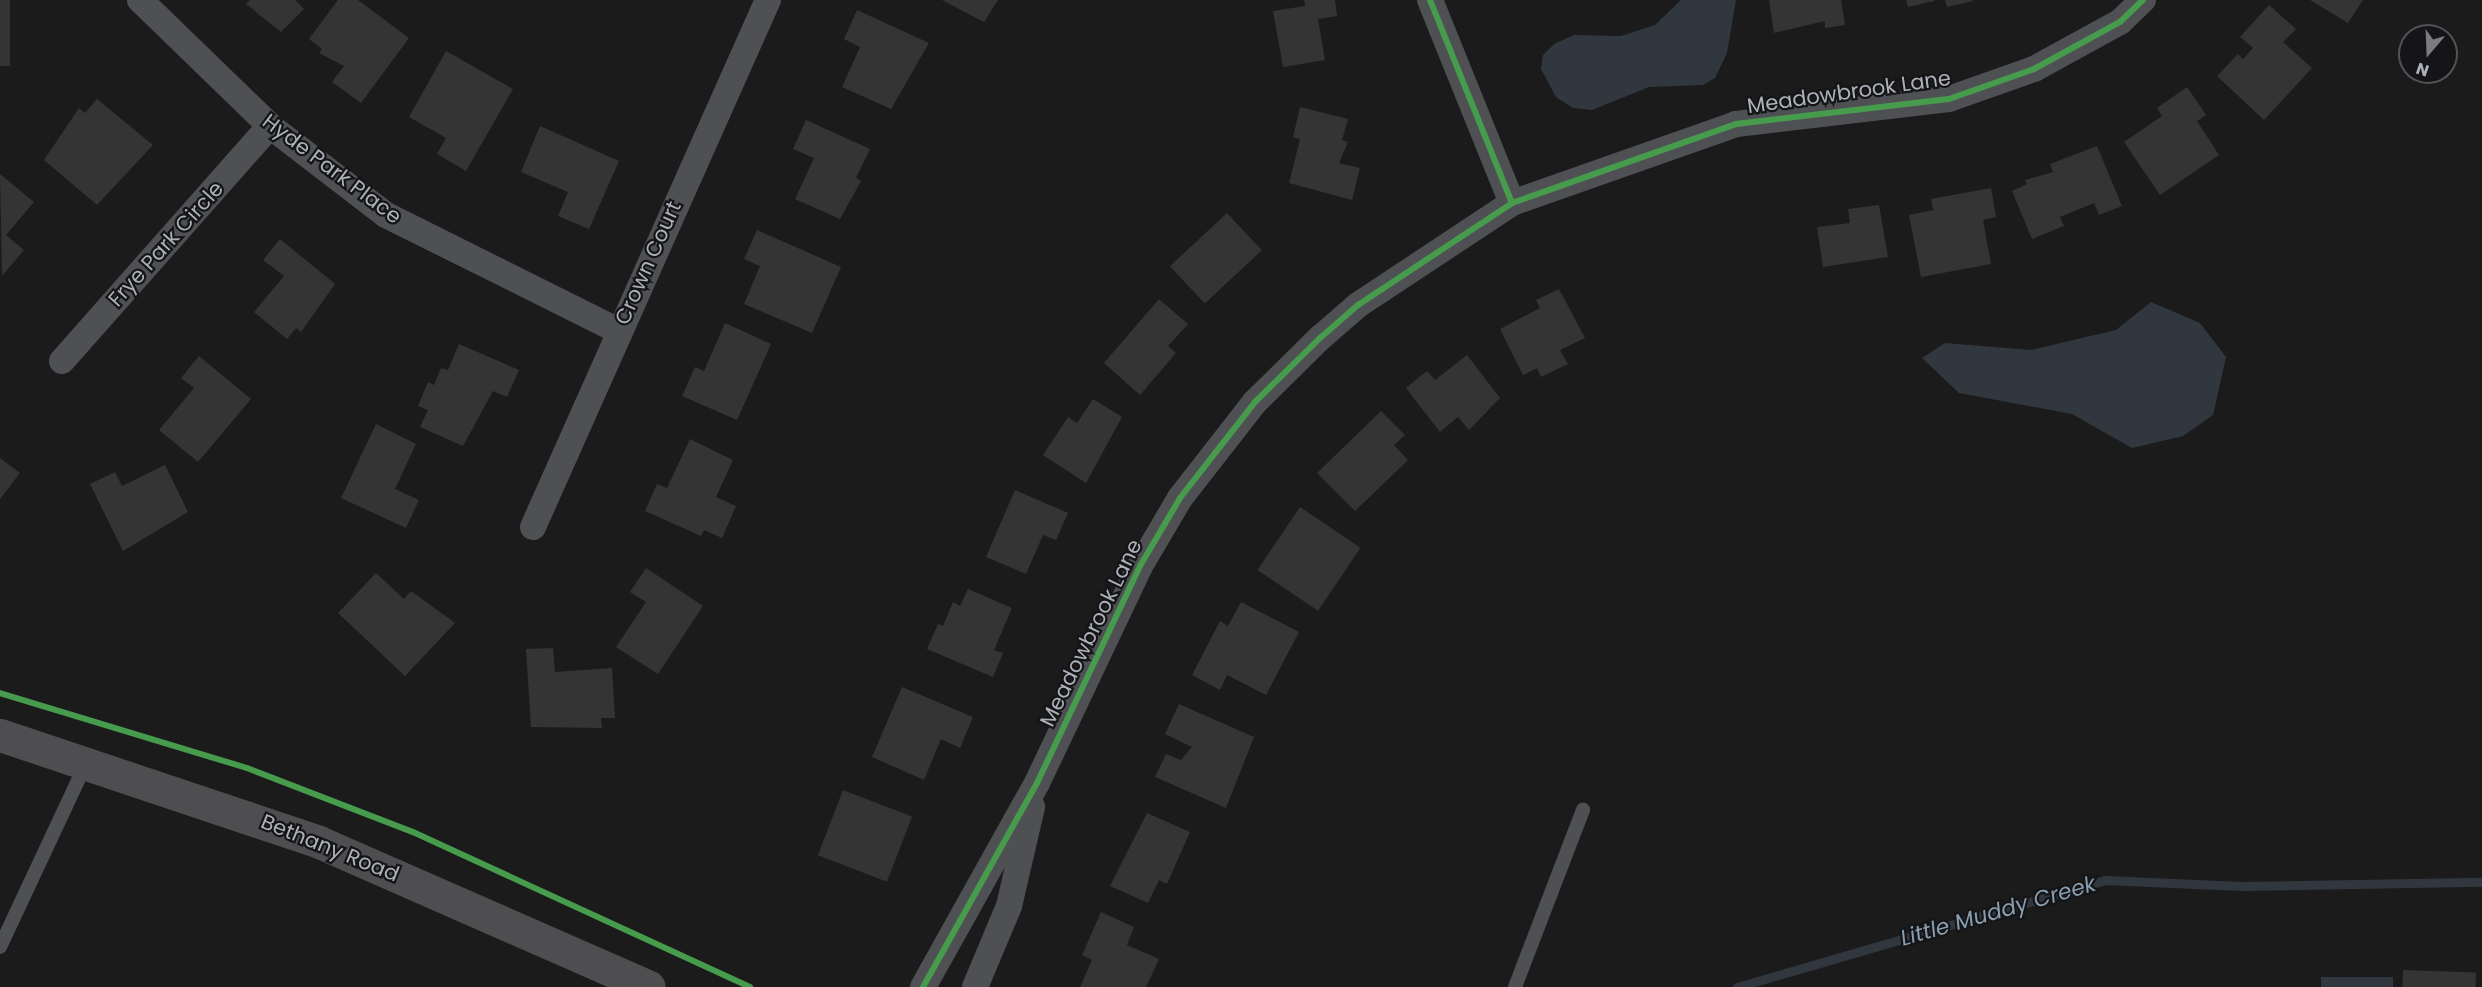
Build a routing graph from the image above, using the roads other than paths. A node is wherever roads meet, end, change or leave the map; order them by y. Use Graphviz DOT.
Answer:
graph roads {
  1 [pos="140,0"];
  2 [pos="768,0"];
  3 [pos="1431,0"];
  4 [pos="2143,0"];
  5 [pos="270,126"];
  6 [pos="1512,203"];
  7 [pos="617,330"];
  8 [pos="62,361"];
  9 [pos="533,527"];
  10 [pos="0,735"];
  11 [pos="86,763"];
  12 [pos="1037,783"];
  13 [pos="1583,810"];
  14 [pos="0,947"];
  15 [pos="649,987"];
  16 [pos="923,987"];
  17 [pos="975,987"];
  18 [pos="1515,987"];
  1 -- 5 [label="street, Hyde Park Place"];
  2 -- 7 [label="street, Crown Court"];
  3 -- 6 [label="street"];
  4 -- 6 [label="street, Meadowbrook Lane"];
  5 -- 7 [label="street, Hyde Park Place"];
  5 -- 8 [label="street, Frye Park Circle"];
  6 -- 12 [label="street, Meadowbrook Lane"];
  7 -- 9 [label="street, Crown Court"];
  10 -- 11 [label="main road, Bethany Road"];
  11 -- 14 [label="lane"];
  11 -- 15 [label="main road, Bethany Road"];
  12 -- 16 [label="street, Meadowbrook Lane"];
  12 -- 17 [label="street, Meadowbrook Lane"];
  13 -- 18 [label="lane"];
}
